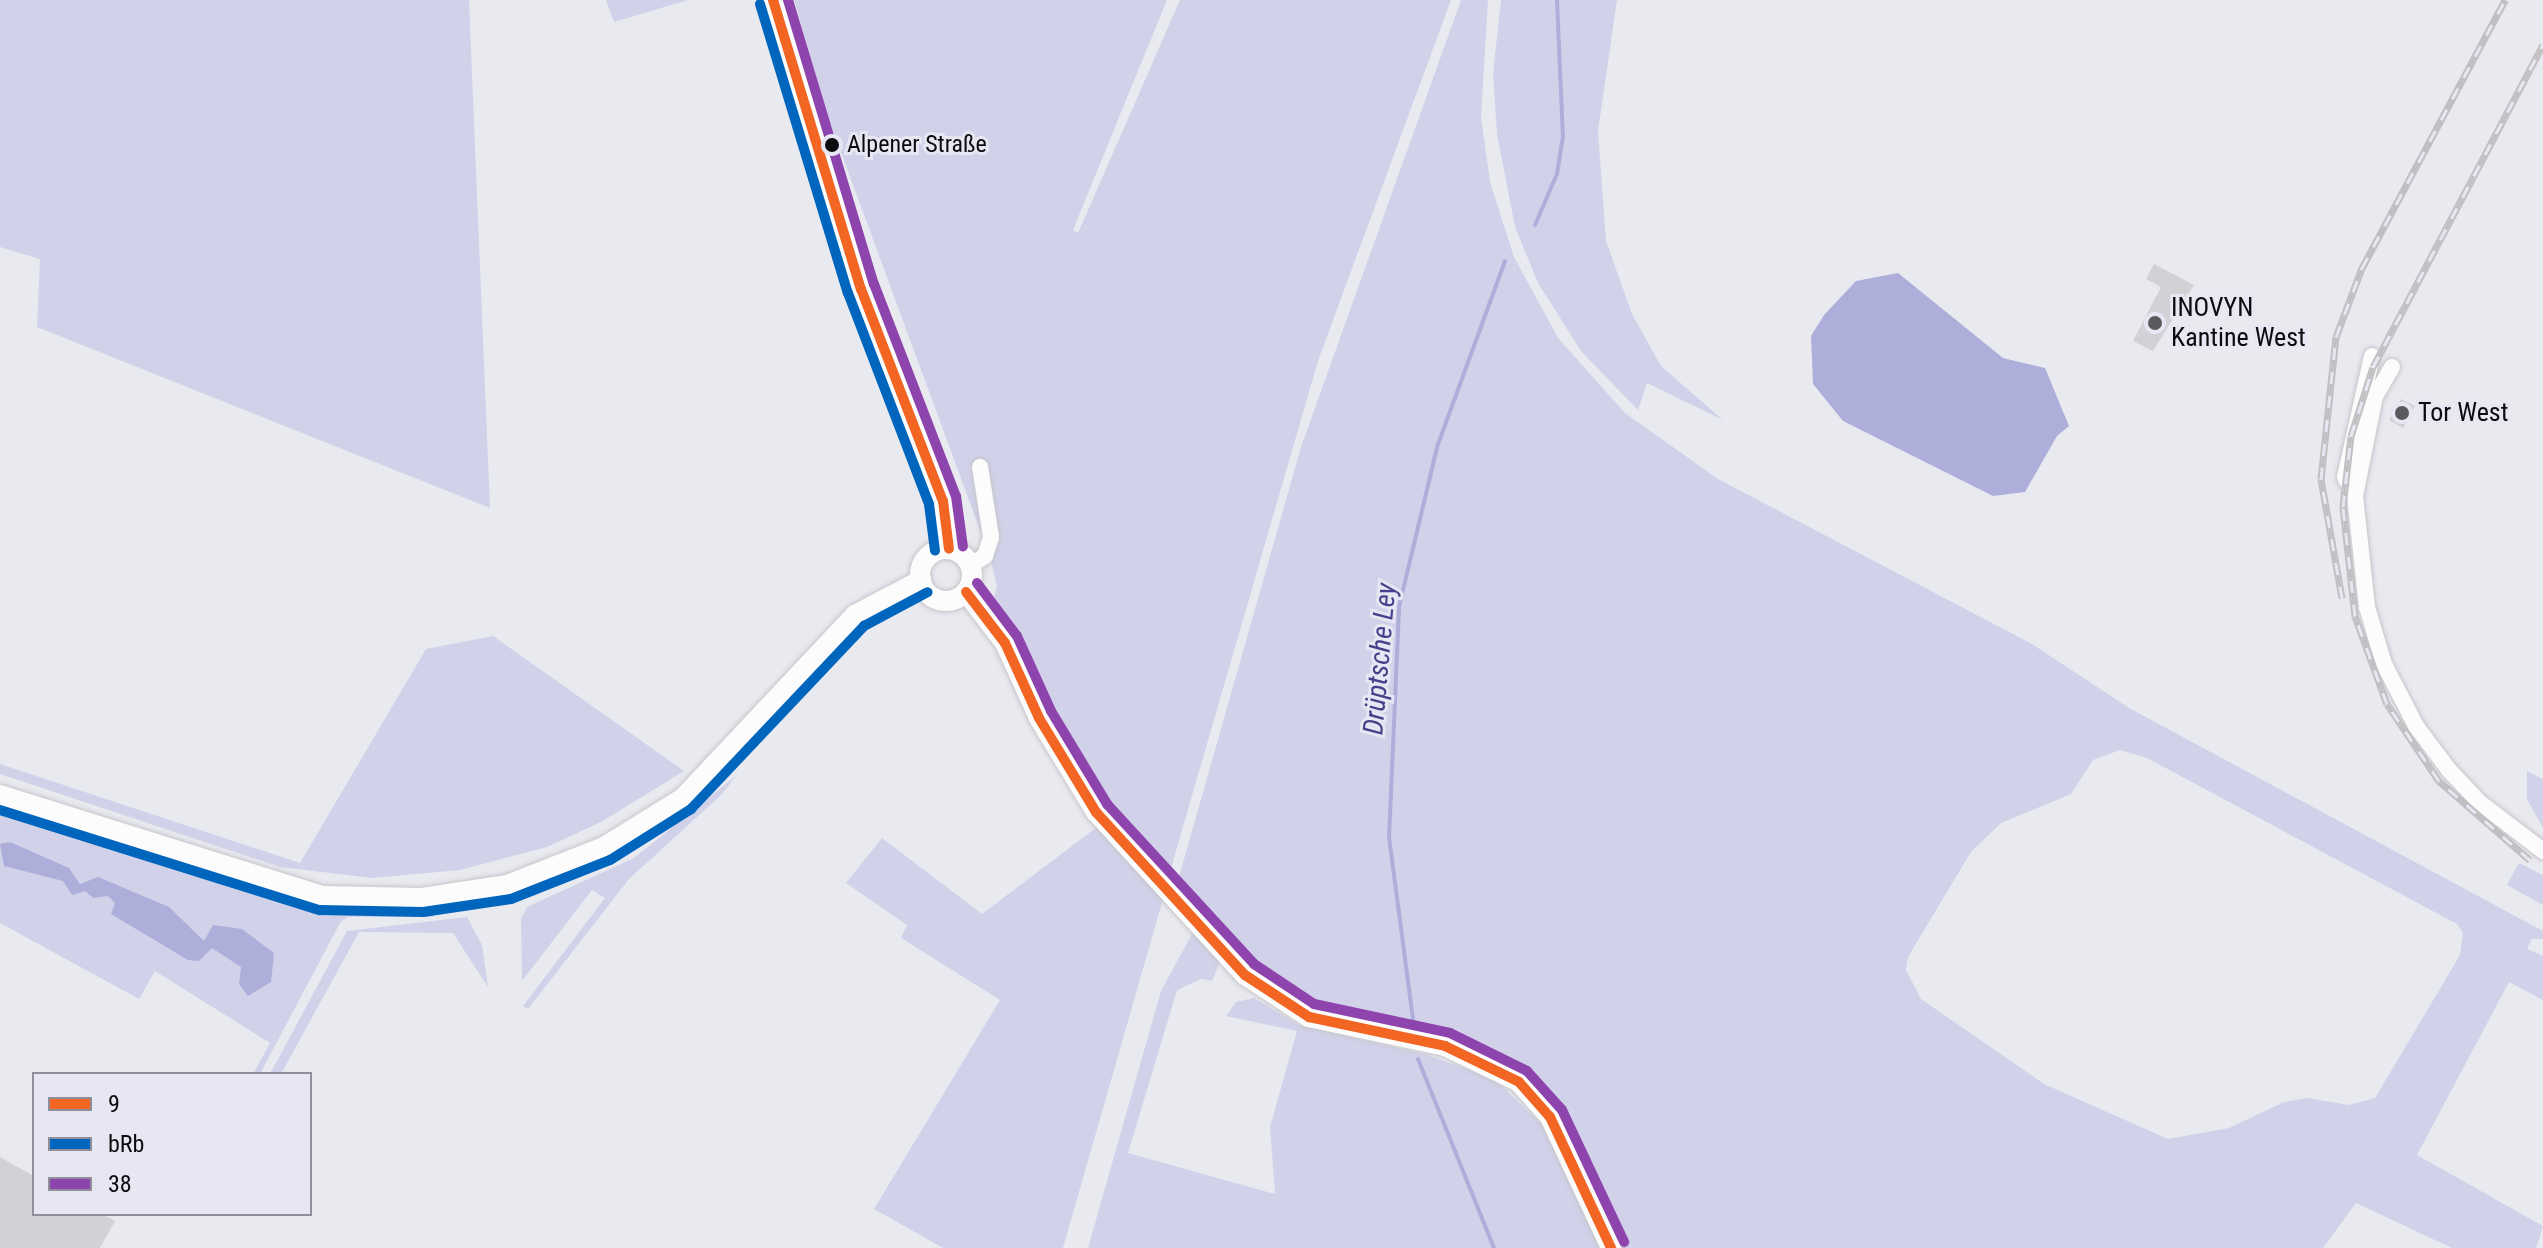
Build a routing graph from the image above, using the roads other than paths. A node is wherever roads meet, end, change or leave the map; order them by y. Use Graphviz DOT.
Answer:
graph roads {
  1 [pos="773,0"];
  2 [pos="2372,356"];
  3 [pos="2392,367"];
  4 [pos="980,467"];
  5 [pos="2355,496"];
  6 [pos="949,549"];
  7 [pos="971,565"];
  8 [pos="921,580"];
  9 [pos="966,592"];
  10 [pos="0,795"];
  11 [pos="2543,851"];
  12 [pos="1611,1248"];
  1 -- 6 [label="street"];
  2 -- 5 [label="street"];
  3 -- 5 [label="street"];
  4 -- 7 [label="street"];
  5 -- 11 [label="street"];
  6 -- 7 [label="street"];
  6 -- 8 [label="street"];
  7 -- 9 [label="street"];
  8 -- 9 [label="street"];
  8 -- 10 [label="street"];
  9 -- 12 [label="street"];
}
